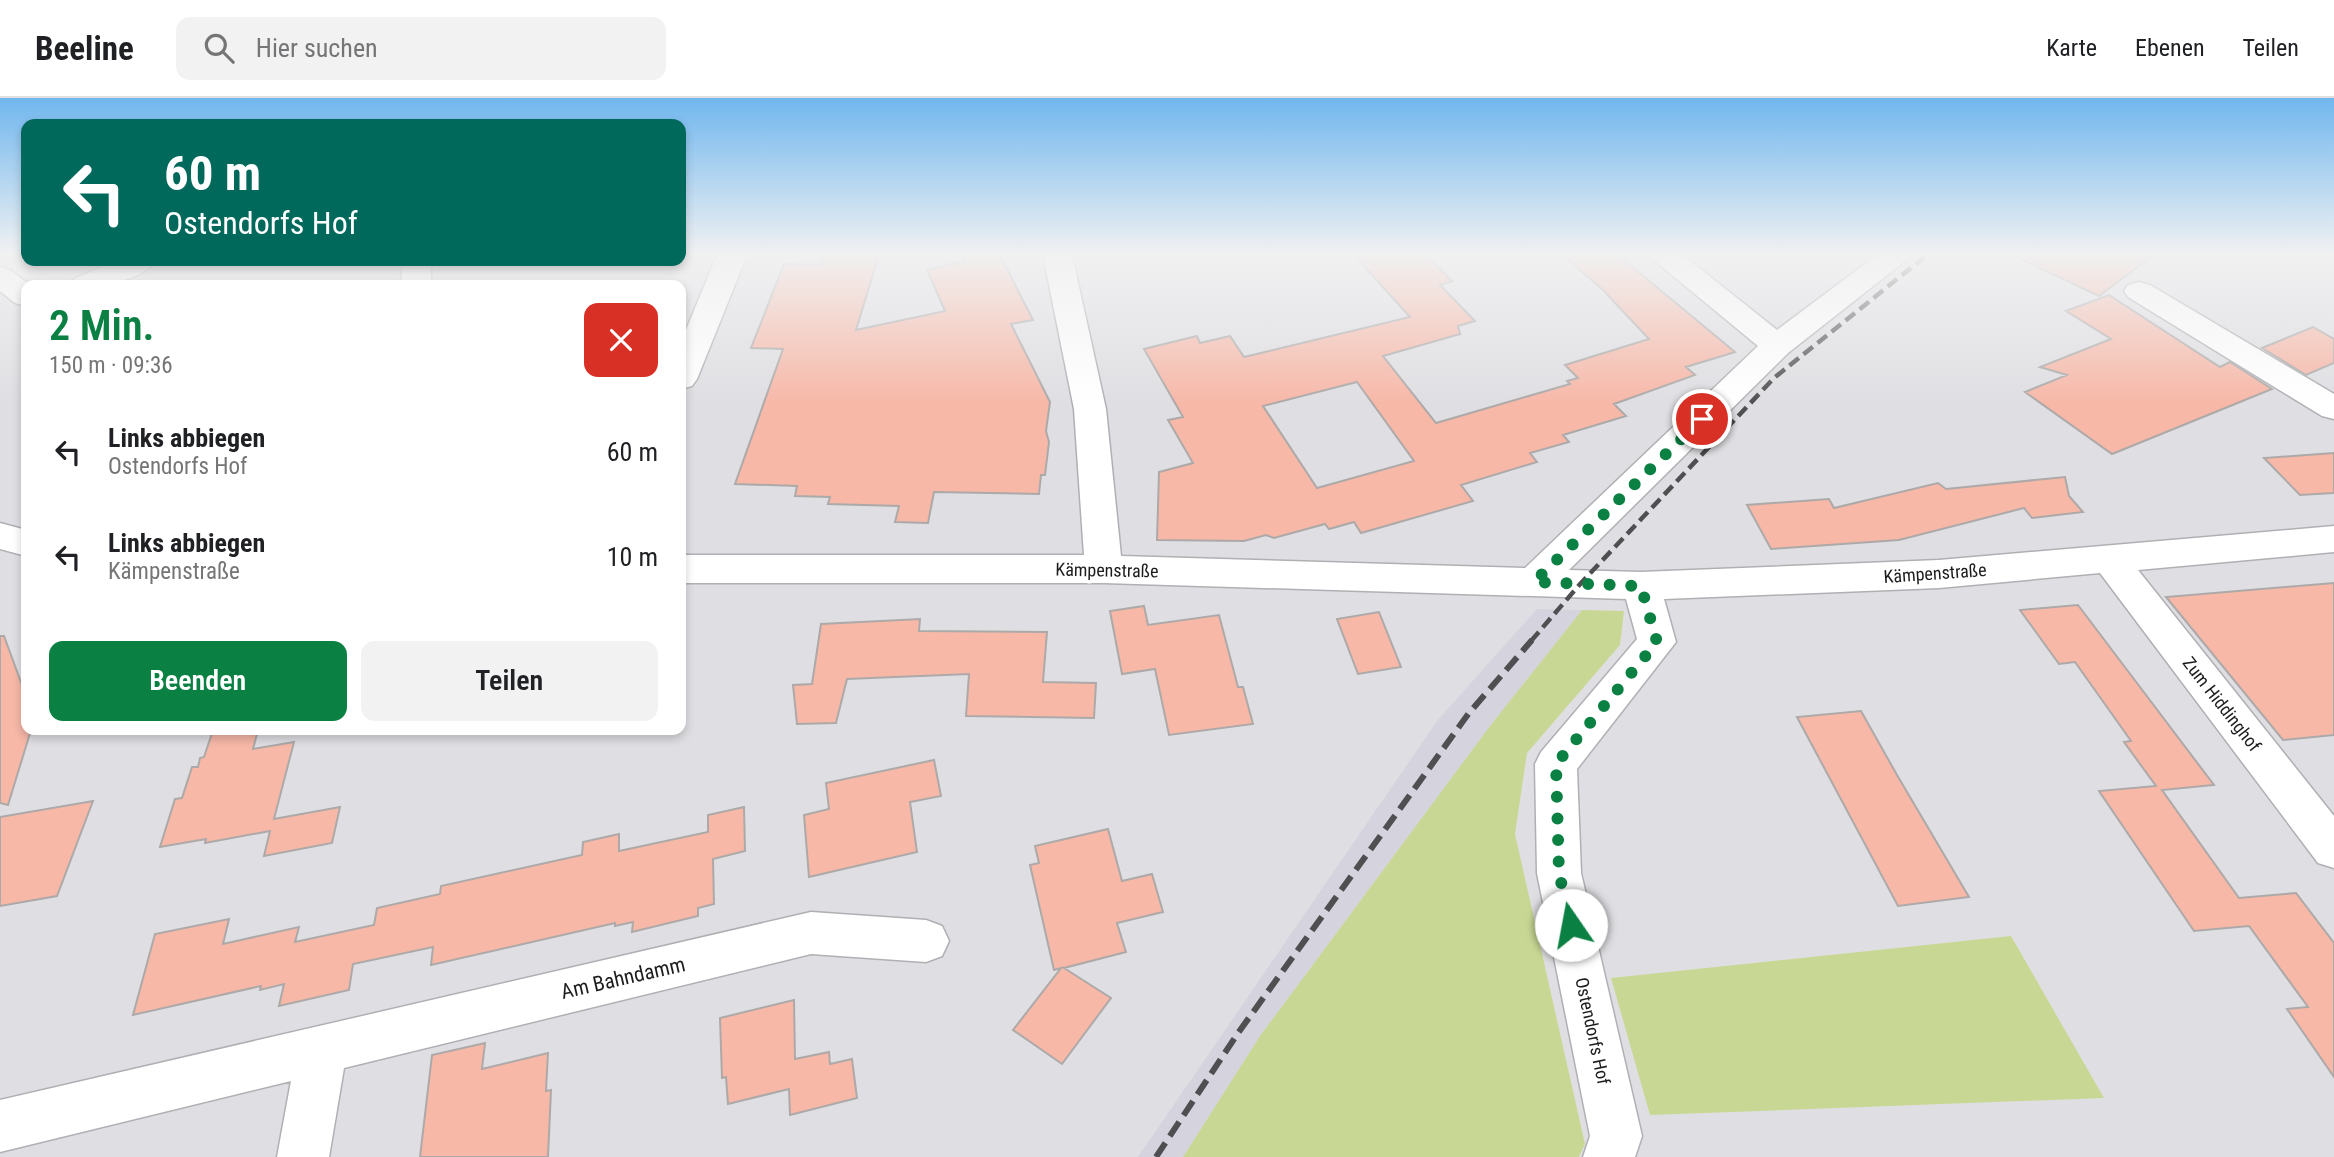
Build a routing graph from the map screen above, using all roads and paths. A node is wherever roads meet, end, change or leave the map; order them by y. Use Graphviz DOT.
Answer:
graph roads {
  1 [pos="712,304"];
  2 [pos="1068,304"];
  3 [pos="1726,304"];
  4 [pos="1831,304"];
  5 [pos="2161,304"];
  6 [pos="1777,346"];
  7 [pos="686,367"];
  8 [pos="2334,408"];
  9 [pos="0,536"];
  10 [pos="2334,539"];
  11 [pos="21,542"];
  12 [pos="2109,559"];
  13 [pos="686,569"];
  14 [pos="1104,569"];
  15 [pos="1534,582"];
  16 [pos="1641,586"];
  17 [pos="2334,849"];
  18 [pos="926,941"];
  19 [pos="322,1049"];
  20 [pos="0,1126"];
  21 [pos="1616,1150"];
  22 [pos="303,1157"];
  1 -- 7 [label="street"];
  2 -- 14 [label="street"];
  3 -- 6 [label="street"];
  4 -- 6 [label="street"];
  5 -- 8 [label="street"];
  6 -- 15 [label="street"];
  9 -- 11 [label="street"];
  10 -- 12 [label="street, Kämpenstraße"];
  12 -- 16 [label="street, Kämpenstraße"];
  12 -- 17 [label="street, Zum Hiddinghof"];
  13 -- 14 [label="street, Kämpenstraße"];
  14 -- 15 [label="street, Kämpenstraße"];
  15 -- 16 [label="street, Kämpenstraße"];
  16 -- 21 [label="street, Ostendorfs Hof"];
  18 -- 19 [label="street, Am Bahndamm"];
  19 -- 20 [label="street, Am Bahndamm"];
  19 -- 22 [label="street"];
}
